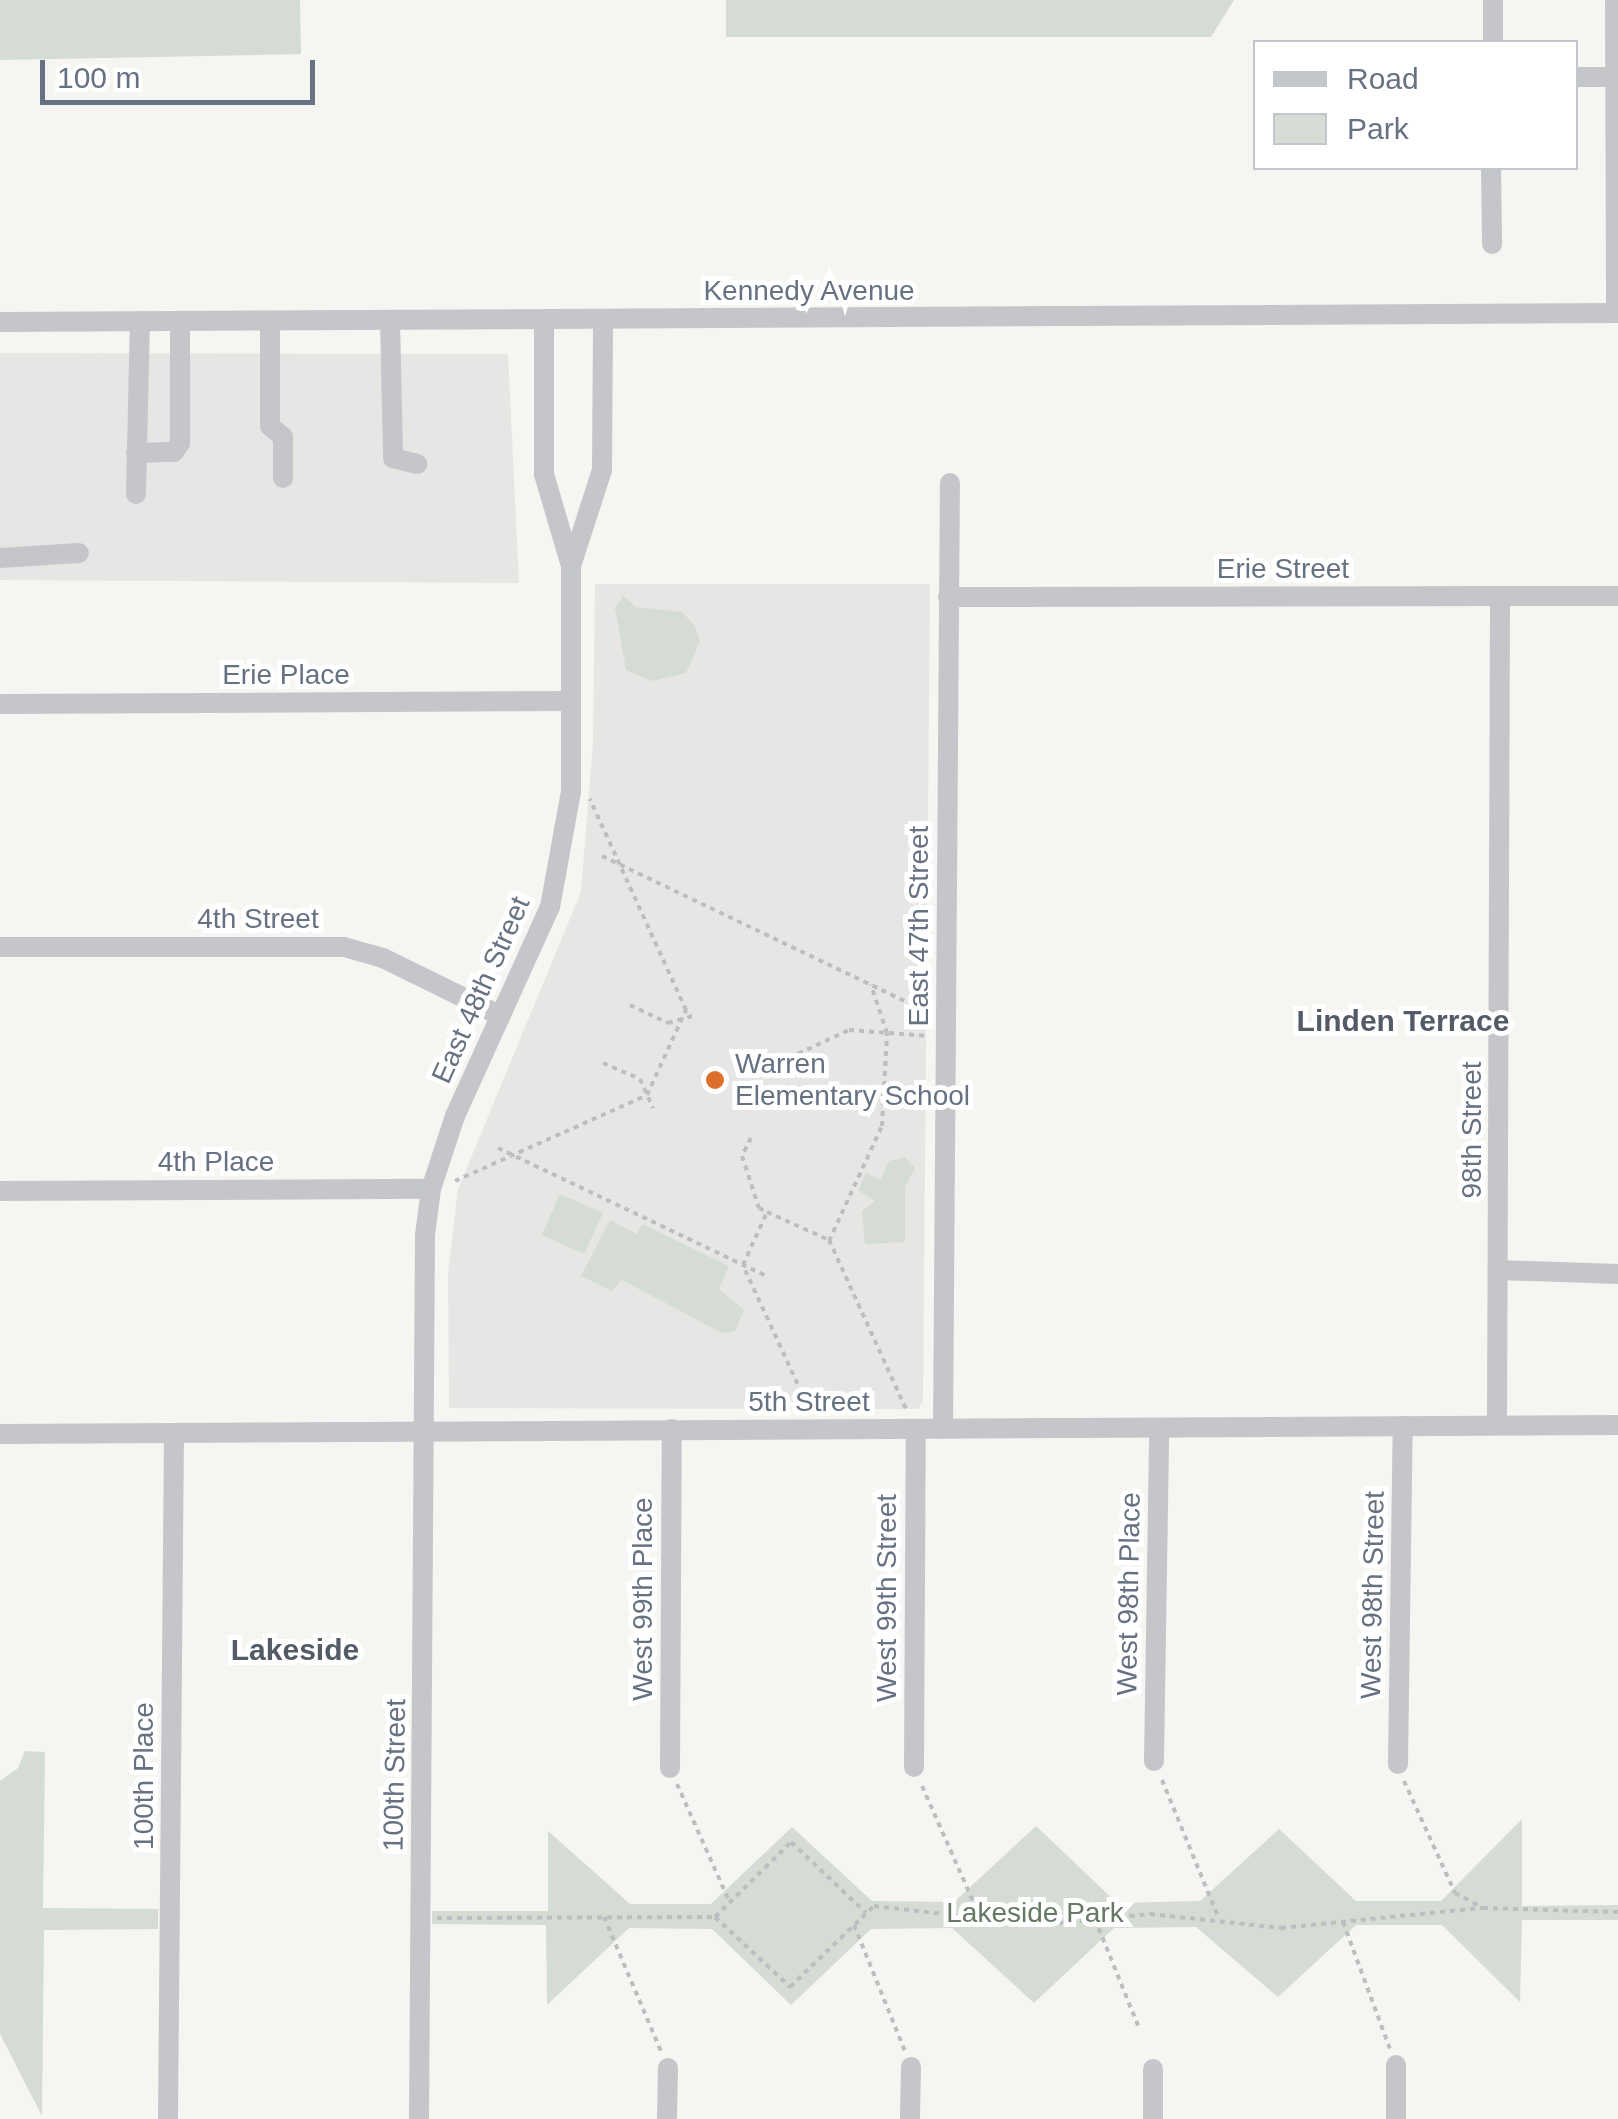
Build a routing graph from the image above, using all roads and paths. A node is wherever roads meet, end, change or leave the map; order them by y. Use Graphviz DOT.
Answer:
graph roads {
  1 [pos="1493,0"];
  2 [pos="1614,0"];
  3 [pos="1493,40"];
  4 [pos="1578,77"];
  5 [pos="1616,77"];
  6 [pos="1491,170"];
  7 [pos="1492,244"];
  8 [pos="1617,314"];
  9 [pos="544,320"];
  10 [pos="603,320"];
  11 [pos="140,321"];
  12 [pos="180,321"];
  13 [pos="270,321"];
  14 [pos="390,321"];
  15 [pos="0,322"];
  16 [pos="136,453"];
  17 [pos="417,464"];
  18 [pos="283,478"];
  19 [pos="950,483"];
  20 [pos="136,494"];
  21 [pos="79,554"];
  22 [pos="0,558"];
  23 [pos="572,566"];
  24 [pos="1500,596"];
  25 [pos="1618,596"];
  26 [pos="948,597"];
  27 [pos="572,701"];
  28 [pos="0,704"];
  29 [pos="587,794"];
  30 [pos="602,856"];
  31 [pos="620,864"];
  32 [pos="0,947"];
  33 [pos="871,985"];
  34 [pos="630,1006"];
  35 [pos="696,1015"];
  36 [pos="501,1016"];
  37 [pos="681,1020"];
  38 [pos="946,1029"];
  39 [pos="887,1033"];
  40 [pos="603,1062"];
  41 [pos="783,1070"];
  42 [pos="646,1095"];
  43 [pos="653,1108"];
  44 [pos="751,1138"];
  45 [pos="498,1148"];
  46 [pos="514,1156"];
  47 [pos="431,1189"];
  48 [pos="0,1191"];
  49 [pos="767,1212"];
  50 [pos="829,1242"];
  51 [pos="743,1264"];
  52 [pos="1498,1270"];
  53 [pos="1618,1274"];
  54 [pos="768,1276"];
  55 [pos="1497,1425"];
  56 [pos="1618,1425"];
  57 [pos="1403,1426"];
  58 [pos="1159,1428"];
  59 [pos="672,1429"];
  60 [pos="818,1429"];
  61 [pos="916,1429"];
  62 [pos="943,1429"];
  63 [pos="426,1432"];
  64 [pos="0,1434"];
  65 [pos="174,1434"];
  66 [pos="1154,1761"];
  67 [pos="1398,1764"];
  68 [pos="670,1768"];
  69 [pos="914,1768"];
  70 [pos="730,1903"];
  71 [pos="1483,1908"];
  72 [pos="1618,1912"];
  73 [pos="866,1913"];
  74 [pos="604,1917"];
  75 [pos="715,1917"];
  76 [pos="421,1918"];
  77 [pos="981,1918"];
  78 [pos="1095,1919"];
  79 [pos="1218,1919"];
  80 [pos="1343,1922"];
  81 [pos="854,1925"];
  82 [pos="1139,2028"];
  83 [pos="1396,2066"];
  84 [pos="911,2067"];
  85 [pos="668,2068"];
  86 [pos="1153,2069"];
  87 [pos="168,2119"];
  88 [pos="418,2119"];
  89 [pos="667,2119"];
  90 [pos="910,2119"];
  91 [pos="1153,2119"];
  92 [pos="1396,2119"];
  1 -- 3 [label="street"];
  2 -- 5 [label="street"];
  4 -- 5 [label="street"];
  5 -- 8 [label="street"];
  6 -- 7 [label="street"];
  8 -- 10 [label="street, Kennedy Avenue"];
  9 -- 10 [label="street, Kennedy Avenue"];
  9 -- 14 [label="street, Kennedy Avenue"];
  9 -- 23 [label="street, East 48th Street"];
  10 -- 23 [label="street, East 48th Street"];
  11 -- 12 [label="street, Kennedy Avenue"];
  11 -- 15 [label="street, Kennedy Avenue"];
  11 -- 16 [label="street"];
  12 -- 13 [label="street, Kennedy Avenue"];
  12 -- 16 [label="street"];
  13 -- 14 [label="street, Kennedy Avenue"];
  13 -- 18 [label="street"];
  14 -- 17 [label="street"];
  16 -- 20 [label="street"];
  19 -- 26 [label="street, East 47th Street"];
  21 -- 22 [label="street"];
  23 -- 27 [label="street, East 48th Street"];
  24 -- 25 [label="street, Erie Street"];
  24 -- 26 [label="street, Erie Street"];
  24 -- 52 [label="street, 98th Street"];
  26 -- 38 [label="street, East 47th Street"];
  27 -- 28 [label="street, Erie Place"];
  27 -- 36 [label="street, East 48th Street"];
  29 -- 31 [label="path"];
  30 -- 31 [label="path"];
  31 -- 33 [label="path"];
  31 -- 37 [label="path"];
  32 -- 36 [label="street, 4th Street"];
  33 -- 38 [label="path"];
  33 -- 39 [label="path"];
  34 -- 37 [label="path"];
  35 -- 37 [label="path"];
  36 -- 47 [label="street, East 48th Street"];
  37 -- 42 [label="path"];
  38 -- 39 [label="path"];
  38 -- 62 [label="street, East 47th Street"];
  39 -- 41 [label="path"];
  39 -- 50 [label="path"];
  40 -- 42 [label="path"];
  42 -- 43 [label="path"];
  42 -- 46 [label="path"];
  44 -- 49 [label="path"];
  45 -- 46 [label="path"];
  46 -- 47 [label="path"];
  46 -- 51 [label="path"];
  47 -- 48 [label="street, 4th Place"];
  47 -- 63 [label="street, East 48th Street"];
  49 -- 50 [label="path"];
  49 -- 51 [label="path"];
  50 -- 61 [label="path"];
  51 -- 54 [label="path"];
  51 -- 60 [label="path"];
  52 -- 53 [label="street"];
  52 -- 55 [label="street, 98th Street"];
  55 -- 56 [label="street, 5th Street"];
  55 -- 57 [label="street, 5th Street"];
  57 -- 58 [label="street, 5th Street"];
  57 -- 67 [label="street, West 98th Street"];
  58 -- 62 [label="street, 5th Street"];
  58 -- 66 [label="street, West 98th Place"];
  59 -- 60 [label="street, 5th Street"];
  59 -- 63 [label="street, 5th Street"];
  59 -- 68 [label="street, West 99th Place"];
  60 -- 61 [label="street, 5th Street"];
  61 -- 62 [label="street, 5th Street"];
  61 -- 69 [label="street, West 99th Street"];
  63 -- 65 [label="street, 5th Street"];
  63 -- 76 [label="street, 100th Street"];
  64 -- 65 [label="street, 5th Street"];
  65 -- 87 [label="street, 100th Place"];
  66 -- 79 [label="path"];
  67 -- 71 [label="path"];
  68 -- 70 [label="path"];
  69 -- 77 [label="path"];
  70 -- 73 [label="path"];
  70 -- 75 [label="path"];
  71 -- 72 [label="path"];
  71 -- 80 [label="path"];
  73 -- 77 [label="path"];
  73 -- 81 [label="path"];
  74 -- 75 [label="path"];
  74 -- 76 [label="path"];
  74 -- 85 [label="path"];
  75 -- 81 [label="path"];
  76 -- 88 [label="street, 100th Street"];
  77 -- 78 [label="path"];
  78 -- 79 [label="path"];
  78 -- 82 [label="path"];
  79 -- 80 [label="path"];
  80 -- 83 [label="path"];
  81 -- 84 [label="path"];
  83 -- 92 [label="street"];
  84 -- 90 [label="street"];
  85 -- 89 [label="street"];
  86 -- 91 [label="street"];
}
